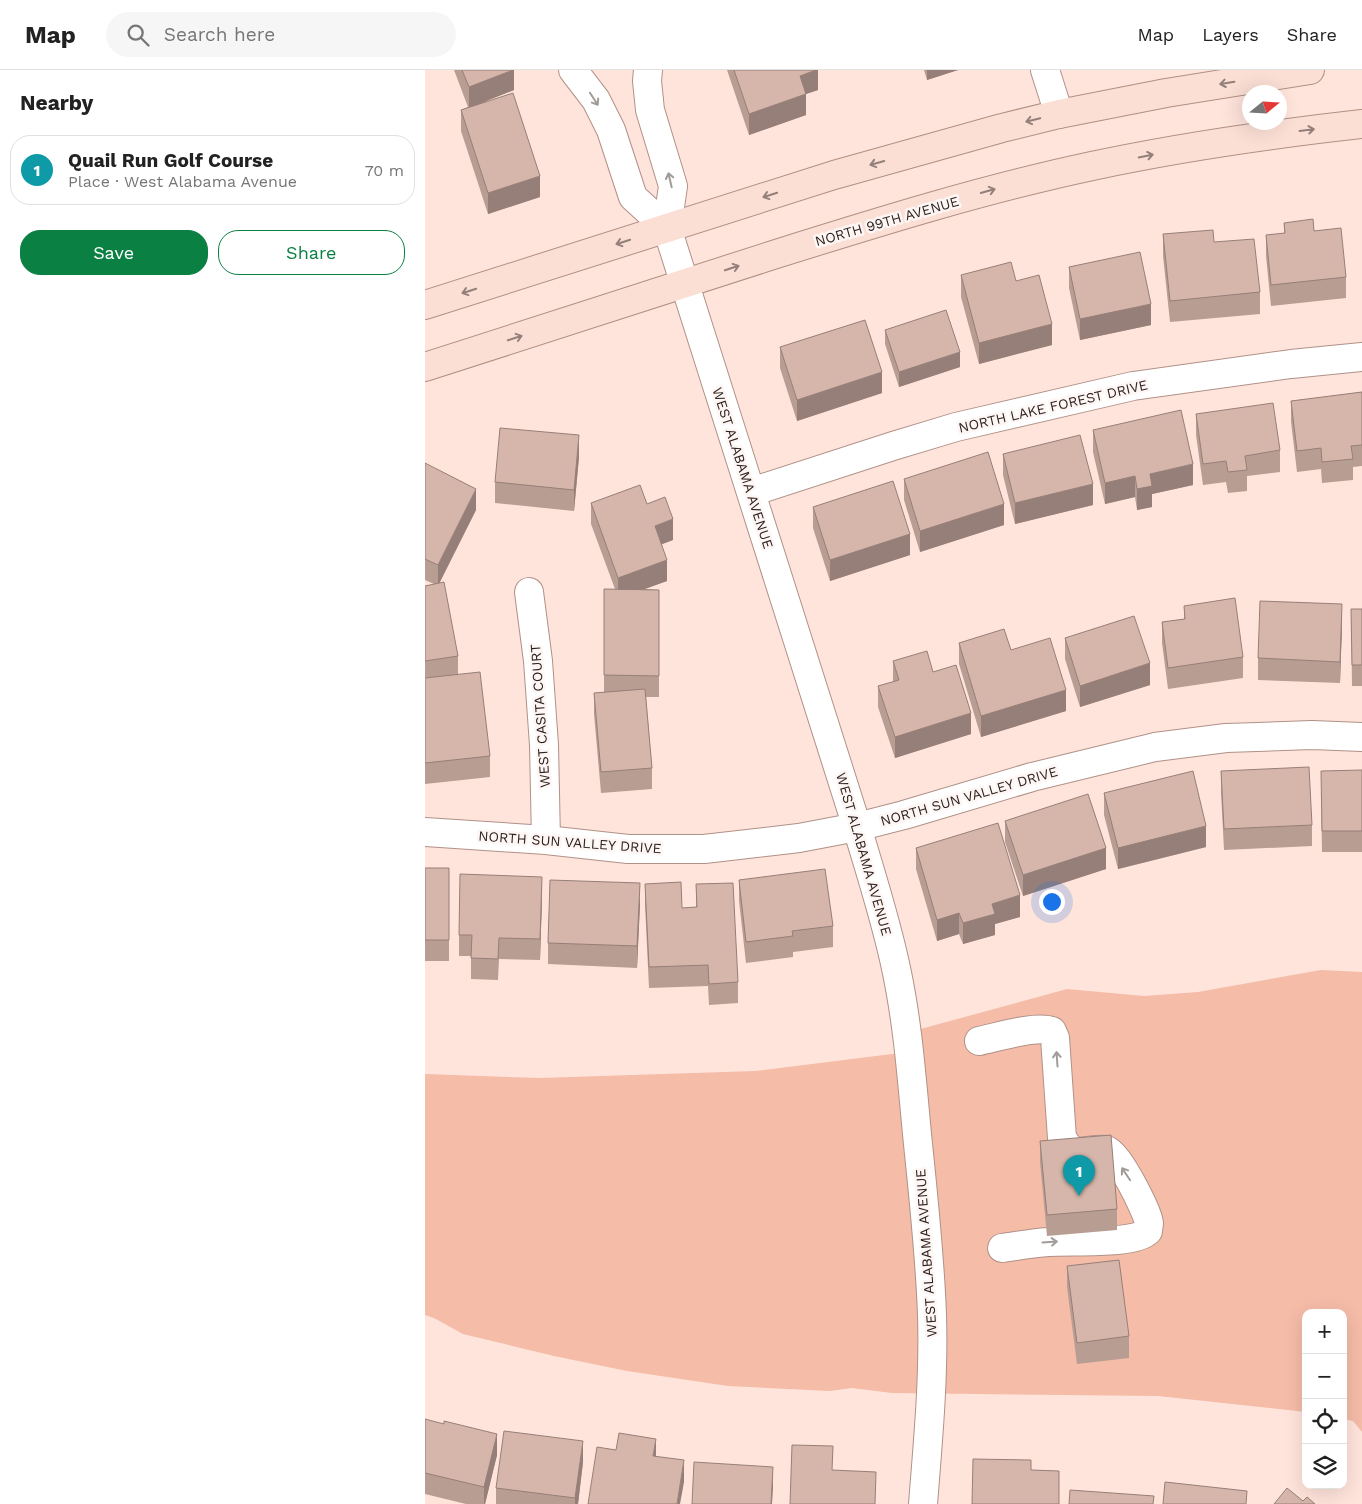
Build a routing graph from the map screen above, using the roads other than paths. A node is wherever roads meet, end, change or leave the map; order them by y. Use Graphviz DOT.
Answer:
graph roads {
  1 [pos="573,70"];
  2 [pos="648,70"];
  3 [pos="1045,70"];
  4 [pos="1310,70"];
  5 [pos="1059,114"];
  6 [pos="1362,124"];
  7 [pos="667,228"];
  8 [pos="685,283"];
  9 [pos="425,305"];
  10 [pos="1362,357"];
  11 [pos="425,367"];
  12 [pos="751,492"];
  13 [pos="529,592"];
  14 [pos="1362,737"];
  15 [pos="857,827"];
  16 [pos="425,832"];
  17 [pos="546,840"];
  18 [pos="979,1041"];
  19 [pos="1002,1248"];
  20 [pos="923,1504"];
  1 -- 7 [label="street, one-way"];
  7 -- 2 [label="street, WEST ALABAMA AVENUE, one-way"];
  3 -- 5 [label="street"];
  4 -- 5 [label="main road, one-way"];
  5 -- 7 [label="main road, one-way"];
  8 -- 6 [label="main road, NORTH 99TH AVENUE, one-way"];
  7 -- 8 [label="street, WEST ALABAMA AVENUE"];
  7 -- 9 [label="main road, one-way"];
  11 -- 8 [label="main road, NORTH 99TH AVENUE, one-way"];
  8 -- 12 [label="street, WEST ALABAMA AVENUE"];
  10 -- 12 [label="street, NORTH LAKE FOREST DRIVE"];
  12 -- 15 [label="street, WEST ALABAMA AVENUE"];
  13 -- 17 [label="street, WEST CASITA COURT"];
  14 -- 15 [label="street, NORTH SUN VALLEY DRIVE"];
  15 -- 17 [label="street, NORTH SUN VALLEY DRIVE"];
  15 -- 20 [label="street, WEST ALABAMA AVENUE"];
  16 -- 17 [label="street, NORTH SUN VALLEY DRIVE"];
  19 -- 18 [label="street, one-way"];
}
